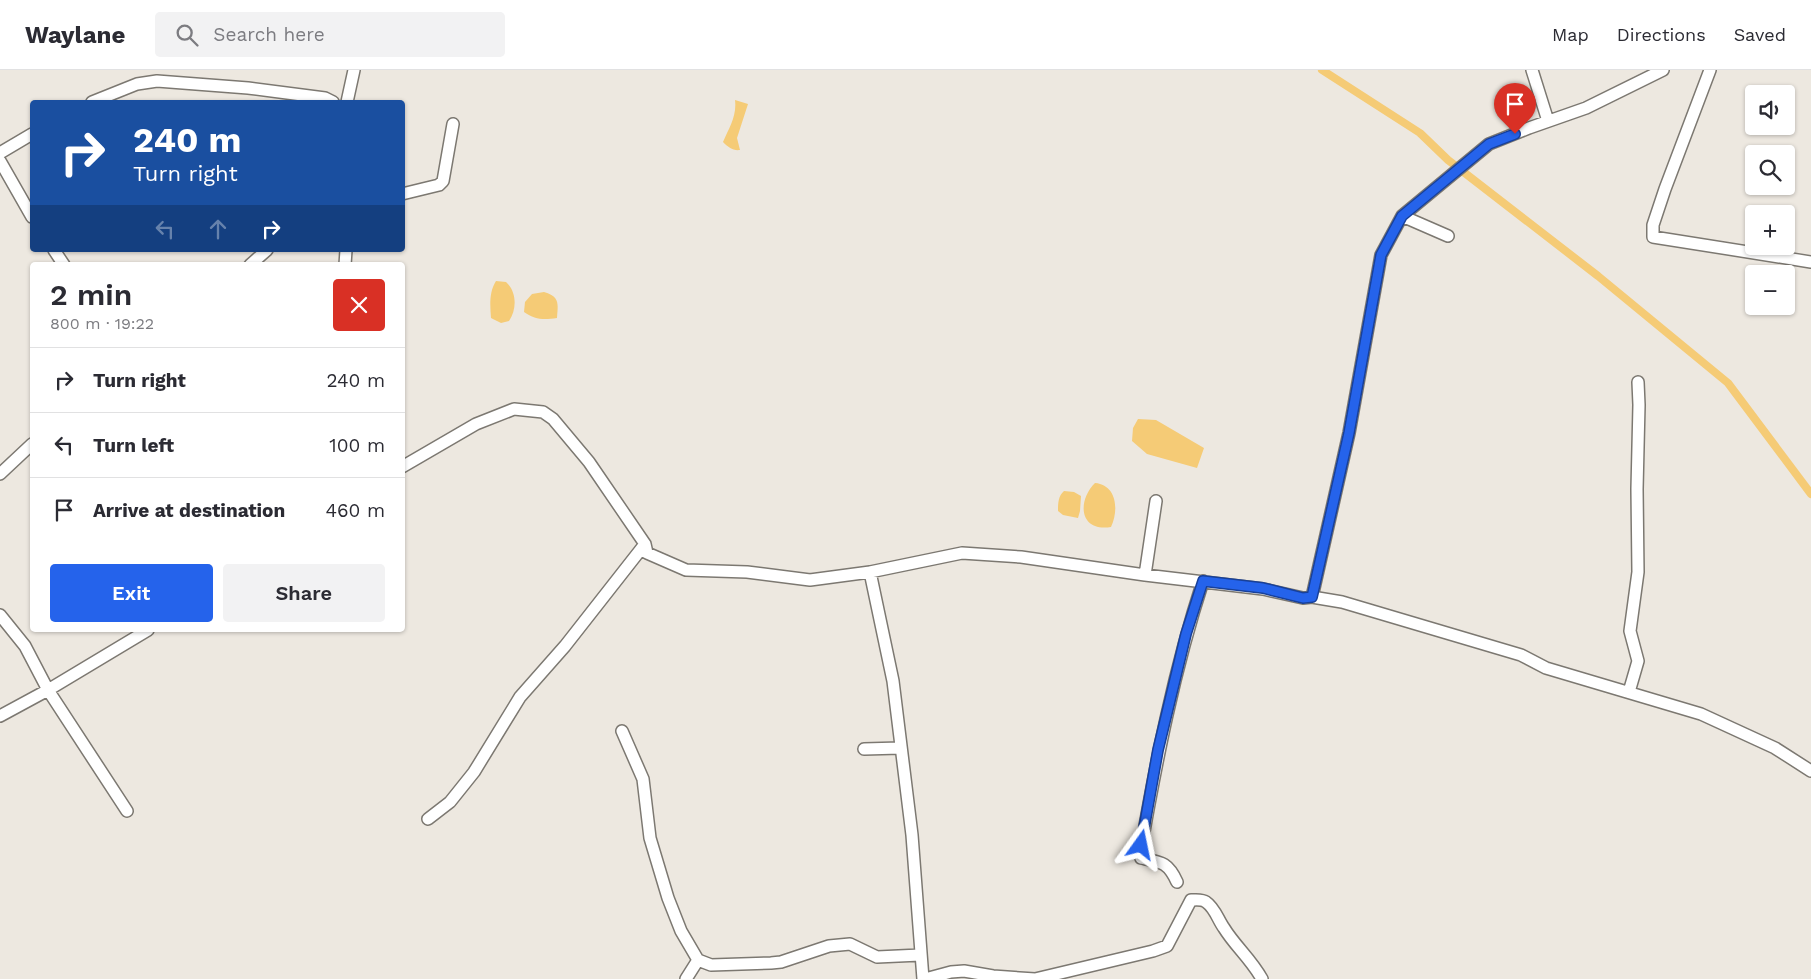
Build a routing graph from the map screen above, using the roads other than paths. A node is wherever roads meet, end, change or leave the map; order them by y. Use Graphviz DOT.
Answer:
graph roads {
  1 [pos="354,70"];
  2 [pos="1532,70"];
  3 [pos="1663,70"];
  4 [pos="1710,70"];
  5 [pos="97,100"];
  6 [pos="328,100"];
  7 [pos="347,100"];
  8 [pos="1548,121"];
  9 [pos="453,124"];
  10 [pos="30,135"];
  11 [pos="0,153"];
  12 [pos="0,161"];
  13 [pos="405,193"];
  14 [pos="30,213"];
  15 [pos="1402,216"];
  16 [pos="1448,236"];
  17 [pos="265,252"];
  18 [pos="253,262"];
  19 [pos="1811,262"];
  20 [pos="1638,382"];
  21 [pos="30,446"];
  22 [pos="405,465"];
  23 [pos="0,474"];
  24 [pos="1156,501"];
  25 [pos="645,544"];
  26 [pos="870,572"];
  27 [pos="1145,575"];
  28 [pos="1203,581"];
  29 [pos="1312,597"];
  30 [pos="0,615"];
  31 [pos="145,632"];
  32 [pos="48,690"];
  33 [pos="1629,692"];
  34 [pos="0,716"];
  35 [pos="622,731"];
  36 [pos="900,748"];
  37 [pos="864,749"];
  38 [pos="1811,771"];
  39 [pos="127,811"];
  40 [pos="428,820"];
  41 [pos="1177,882"];
  42 [pos="920,954"];
  43 [pos="698,960"];
  44 [pos="686,979"];
  45 [pos="924,979"];
  46 [pos="1262,979"];
  1 -- 7 [label="street"];
  2 -- 8 [label="street"];
  3 -- 8 [label="street"];
  4 -- 19 [label="street"];
  5 -- 6 [label="street"];
  8 -- 15 [label="street"];
  9 -- 13 [label="street"];
  10 -- 11 [label="street"];
  12 -- 14 [label="street"];
  15 -- 16 [label="street"];
  15 -- 29 [label="street"];
  17 -- 18 [label="street"];
  20 -- 33 [label="street"];
  21 -- 23 [label="street"];
  22 -- 25 [label="street"];
  24 -- 27 [label="street"];
  25 -- 26 [label="street"];
  25 -- 40 [label="street"];
  26 -- 27 [label="street"];
  26 -- 36 [label="street"];
  27 -- 28 [label="street"];
  28 -- 29 [label="street"];
  28 -- 41 [label="street"];
  29 -- 33 [label="street"];
  30 -- 32 [label="street"];
  31 -- 32 [label="street"];
  32 -- 34 [label="street"];
  32 -- 39 [label="street"];
  33 -- 38 [label="street"];
  35 -- 43 [label="street"];
  36 -- 37 [label="street"];
  36 -- 42 [label="street"];
  42 -- 43 [label="street"];
  42 -- 45 [label="street"];
  43 -- 44 [label="street"];
  45 -- 46 [label="street"];
}
